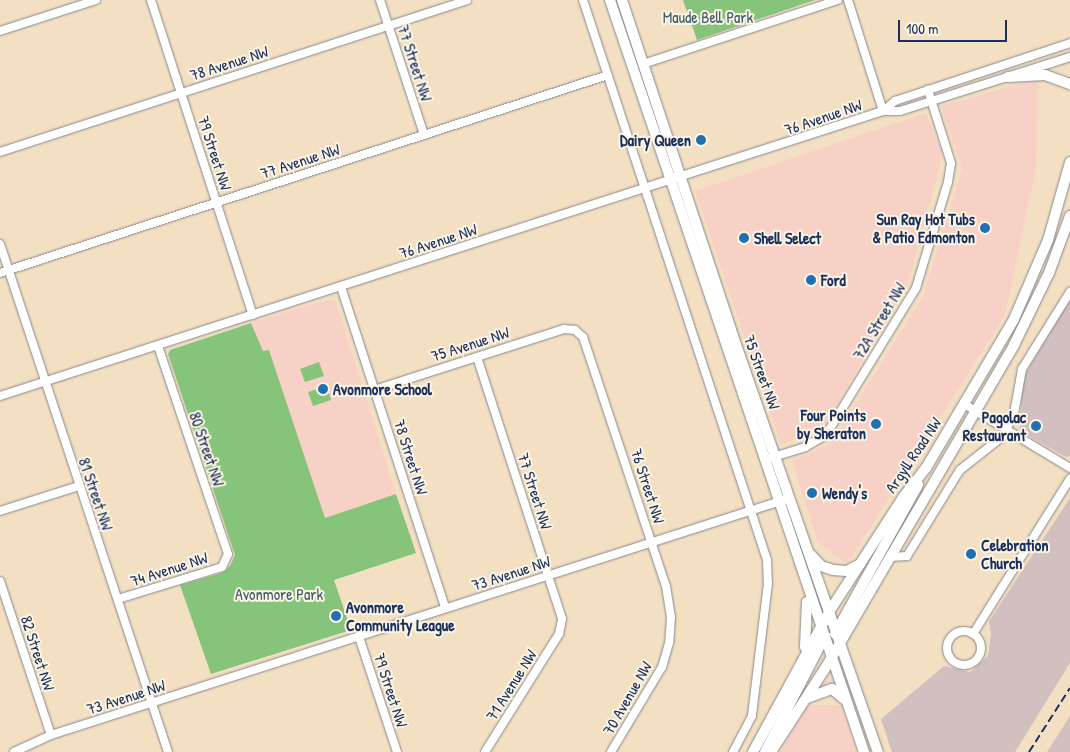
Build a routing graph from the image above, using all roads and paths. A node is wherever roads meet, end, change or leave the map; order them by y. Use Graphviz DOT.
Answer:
graph roads {
  1 [pos="96,0"];
  2 [pos="151,0"];
  3 [pos="380,0"];
  4 [pos="467,0"];
  5 [pos="583,0"];
  6 [pos="610,0"];
  7 [pos="622,0"];
  8 [pos="838,0"];
  9 [pos="848,0"];
  10 [pos="389,25"];
  11 [pos="0,31"];
  12 [pos="1070,43"];
  13 [pos="1070,57"];
  14 [pos="643,64"];
  15 [pos="608,75"];
  16 [pos="1008,77"];
  17 [pos="1070,84"];
  18 [pos="928,90"];
  19 [pos="181,93"];
  20 [pos="932,102"];
  21 [pos="883,111"];
  22 [pos="424,135"];
  23 [pos="0,152"];
  24 [pos="1070,162"];
  25 [pos="680,178"];
  26 [pos="669,182"];
  27 [pos="645,190"];
  28 [pos="216,203"];
  29 [pos="1070,216"];
  30 [pos="0,244"];
  31 [pos="8,270"];
  32 [pos="0,273"];
  33 [pos="341,287"];
  34 [pos="1070,292"];
  35 [pos="252,315"];
  36 [pos="575,330"];
  37 [pos="158,346"];
  38 [pos="477,357"];
  39 [pos="45,382"];
  40 [pos="374,390"];
  41 [pos="0,396"];
  42 [pos="964,404"];
  43 [pos="975,411"];
  44 [pos="1006,430"];
  45 [pos="776,456"];
  46 [pos="764,460"];
  47 [pos="926,468"];
  48 [pos="1070,468"];
  49 [pos="1070,479"];
  50 [pos="79,486"];
  51 [pos="790,498"];
  52 [pos="777,502"];
  53 [pos="0,511"];
  54 [pos="751,511"];
  55 [pos="652,543"];
  56 [pos="805,546"];
  57 [pos="890,557"];
  58 [pos="226,562"];
  59 [pos="861,563"];
  60 [pos="549,575"];
  61 [pos="0,581"];
  62 [pos="807,588"];
  63 [pos="118,600"];
  64 [pos="445,608"];
  65 [pos="829,612"];
  66 [pos="820,627"];
  67 [pos="836,632"];
  68 [pos="559,634"];
  69 [pos="973,634"];
  70 [pos="359,637"];
  71 [pos="824,637"];
  72 [pos="840,642"];
  73 [pos="666,656"];
  74 [pos="831,658"];
  75 [pos="802,660"];
  76 [pos="806,698"];
  77 [pos="846,702"];
  78 [pos="152,703"];
  79 [pos="51,735"];
  80 [pos="14,752"];
  81 [pos="168,752"];
  82 [pos="397,752"];
  83 [pos="485,752"];
  84 [pos="612,752"];
  85 [pos="734,752"];
  86 [pos="753,752"];
  87 [pos="764,752"];
  88 [pos="771,752"];
  89 [pos="864,752"];
  90 [pos="878,752"];
  1 -- 11 [label="street"];
  2 -- 19 [label="street, 79 Street NW"];
  3 -- 10 [label="street, 77 Street NW"];
  4 -- 10 [label="street, 78 Avenue NW"];
  5 -- 15 [label="street"];
  6 -- 26 [label="main road, 75 Street NW"];
  7 -- 14 [label="main road, 75 Street NW"];
  8 -- 14 [label="street"];
  9 -- 21 [label="street"];
  10 -- 19 [label="street, 78 Avenue NW"];
  10 -- 22 [label="street, 77 Street NW"];
  12 -- 18 [label="street, 76 Avenue NW"];
  13 -- 16 [label="street, 76 Avenue NW"];
  14 -- 25 [label="main road, 75 Street NW"];
  15 -- 22 [label="street, 77 Avenue NW"];
  15 -- 27 [label="street"];
  16 -- 17 [label="main road"];
  16 -- 20 [label="street, 76 Avenue NW"];
  18 -- 20 [label="street, 72A Street NW"];
  18 -- 21 [label="street, 76 Avenue NW"];
  19 -- 23 [label="street, 78 Avenue NW"];
  19 -- 28 [label="street, 79 Street NW"];
  20 -- 21 [label="street, 76 Avenue NW"];
  20 -- 45 [label="street, 72A Street NW"];
  21 -- 25 [label="street, 76 Avenue NW"];
  22 -- 28 [label="street, 77 Avenue NW"];
  24 -- 42 [label="main road, Argyll Road NW"];
  25 -- 26 [label="street, 76 Avenue NW"];
  25 -- 45 [label="main road, 75 Street NW"];
  26 -- 27 [label="street, 76 Avenue NW"];
  26 -- 46 [label="main road, 75 Street NW"];
  27 -- 33 [label="street, 76 Avenue NW"];
  27 -- 54 [label="street"];
  28 -- 31 [label="street, 77 Avenue NW"];
  28 -- 35 [label="street, 79 Street NW"];
  29 -- 43 [label="main road, Argyll Road NW"];
  30 -- 31 [label="street, 81 Street NW"];
  31 -- 32 [label="street, 77 Avenue NW"];
  31 -- 39 [label="street, 81 Street NW"];
  33 -- 35 [label="street, 76 Avenue NW"];
  33 -- 40 [label="street, 78 Street NW"];
  34 -- 44 [label="street"];
  35 -- 37 [label="street, 76 Avenue NW"];
  36 -- 38 [label="street, 75 Avenue NW"];
  36 -- 55 [label="street, 76 Street NW"];
  37 -- 39 [label="street, 76 Avenue NW"];
  37 -- 58 [label="street, 80 Street NW"];
  38 -- 40 [label="street, 75 Avenue NW"];
  38 -- 60 [label="street, 77 Street NW"];
  39 -- 41 [label="street, 76 Avenue NW"];
  39 -- 50 [label="street, 81 Street NW"];
  40 -- 64 [label="street, 78 Street NW"];
  42 -- 43 [label="street"];
  42 -- 47 [label="main road, Argyll Road NW"];
  43 -- 44 [label="street"];
  43 -- 57 [label="main road, Argyll Road NW"];
  44 -- 48 [label="street"];
  44 -- 57 [label="street"];
  45 -- 46 [label="street, 72A Street NW"];
  45 -- 51 [label="main road, 75 Street NW"];
  46 -- 52 [label="main road, 75 Street NW"];
  47 -- 59 [label="main road, Argyll Road NW"];
  47 -- 67 [label="main road"];
  49 -- 69 [label="street"];
  50 -- 53 [label="street"];
  50 -- 63 [label="street, 81 Street NW"];
  51 -- 52 [label="street, 73 Avenue NW"];
  51 -- 56 [label="main road, 75 Street NW"];
  52 -- 54 [label="street, 73 Avenue NW"];
  52 -- 62 [label="main road, 75 Street NW"];
  54 -- 55 [label="street, 73 Avenue NW"];
  54 -- 85 [label="street"];
  55 -- 60 [label="street, 73 Avenue NW"];
  55 -- 73 [label="street, 76 Street NW"];
  56 -- 59 [label="main road"];
  56 -- 65 [label="main road, 75 Street NW"];
  57 -- 72 [label="main road, Argyll Road NW"];
  58 -- 63 [label="street, 74 Avenue NW"];
  59 -- 65 [label="main road, Argyll Road NW"];
  60 -- 64 [label="street, 73 Avenue NW"];
  60 -- 68 [label="street, 77 Street NW"];
  61 -- 79 [label="street, 82 Street NW"];
  62 -- 66 [label="main road, 75 Street NW"];
  62 -- 75 [label="main road"];
  63 -- 78 [label="street, 81 Street NW"];
  64 -- 70 [label="street, 73 Avenue NW"];
  65 -- 66 [label="main road, Argyll Road NW"];
  65 -- 67 [label="main road, 75 Street NW"];
  65 -- 71 [label="main road"];
  66 -- 71 [label="main road, 75 Street NW"];
  66 -- 75 [label="main road, Argyll Road NW"];
  67 -- 72 [label="main road, 75 Street NW"];
  67 -- 74 [label="main road"];
  68 -- 83 [label="street, 71 Avenue NW"];
  69 -- 69 [label="street"];
  70 -- 78 [label="street, 73 Avenue NW"];
  70 -- 82 [label="street, 79 Street NW"];
  71 -- 74 [label="main road, 75 Street NW"];
  71 -- 87 [label="main road"];
  72 -- 74 [label="main road, Argyll Road NW"];
  72 -- 90 [label="main road, 75 Street NW"];
  73 -- 84 [label="street, 70 Avenue NW"];
  74 -- 76 [label="main road, Argyll Road NW"];
  74 -- 77 [label="main road, 75 Street NW"];
  75 -- 86 [label="main road, Argyll Road NW"];
  76 -- 77 [label="main road"];
  76 -- 88 [label="main road, Argyll Road NW"];
  77 -- 89 [label="main road, 75 Street NW"];
  78 -- 79 [label="street, 73 Avenue NW"];
  78 -- 81 [label="street, 81 Street NW"];
  79 -- 80 [label="street, 73 Avenue NW"];
}
